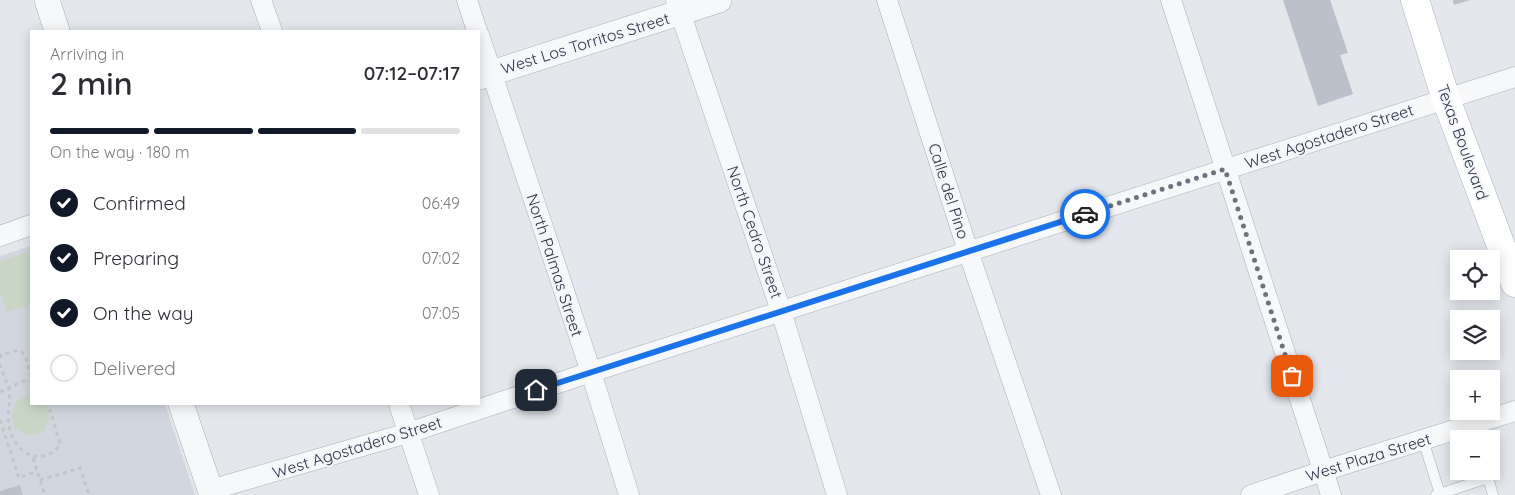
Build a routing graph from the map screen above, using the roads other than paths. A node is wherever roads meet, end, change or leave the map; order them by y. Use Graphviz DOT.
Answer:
graph roads {
  1 [pos="47,0"];
  2 [pos="261,0"];
  3 [pos="467,0"];
  4 [pos="719,0"];
  5 [pos="887,0"];
  6 [pos="1171,0"];
  7 [pos="1415,0"];
  8 [pos="678,7"];
  9 [pos="57,30"];
  10 [pos="272,30"];
  11 [pos="477,30"];
  12 [pos="480,42"];
  13 [pos="485,75"];
  14 [pos="1515,76"];
  15 [pos="1446,99"];
  16 [pos="1225,169"];
  17 [pos="30,225"];
  18 [pos="0,236"];
  19 [pos="968,251"];
  20 [pos="1515,283"];
  21 [pos="781,311"];
  22 [pos="591,372"];
  23 [pos="181,405"];
  24 [pos="398,405"];
  25 [pos="1515,411"];
  26 [pos="408,433"];
  27 [pos="1423,440"];
  28 [pos="1323,470"];
  29 [pos="211,493"];
  30 [pos="1438,494"];
  31 [pos="429,495"];
  32 [pos="629,495"];
  33 [pos="838,495"];
  34 [pos="1051,495"];
  35 [pos="1250,495"];
  36 [pos="1331,495"];
  37 [pos="1493,495"];
  1 -- 9 [label="street"];
  2 -- 10 [label="street"];
  3 -- 11 [label="street"];
  4 -- 8 [label="street, West Los Torritos Street"];
  5 -- 19 [label="street, Calle del Pino"];
  6 -- 16 [label="street"];
  7 -- 15 [label="main road, Texas Boulevard"];
  8 -- 13 [label="street, West Los Torritos Street"];
  8 -- 21 [label="street, North Cedro Street"];
  12 -- 13 [label="street, North Palmas Street"];
  13 -- 22 [label="street, North Palmas Street"];
  14 -- 15 [label="street, West Agostadero Street"];
  15 -- 16 [label="street, West Agostadero Street"];
  15 -- 20 [label="main road, Texas Boulevard"];
  16 -- 19 [label="street, West Agostadero Street"];
  16 -- 28 [label="street"];
  17 -- 18 [label="street"];
  19 -- 21 [label="street, West Agostadero Street"];
  19 -- 34 [label="street, Calle del Pino"];
  21 -- 22 [label="street, West Agostadero Street"];
  21 -- 33 [label="street, North Cedro Street"];
  22 -- 26 [label="street, West Agostadero Street"];
  22 -- 32 [label="street, North Palmas Street"];
  23 -- 29 [label="street"];
  24 -- 26 [label="street"];
  25 -- 27 [label="street, West Plaza Street"];
  26 -- 29 [label="street, West Agostadero Street"];
  26 -- 31 [label="street"];
  27 -- 28 [label="street, West Plaza Street"];
  27 -- 30 [label="lane"];
  28 -- 35 [label="street, West Plaza Street"];
  28 -- 36 [label="street"];
  30 -- 37 [label="lane"];
}
